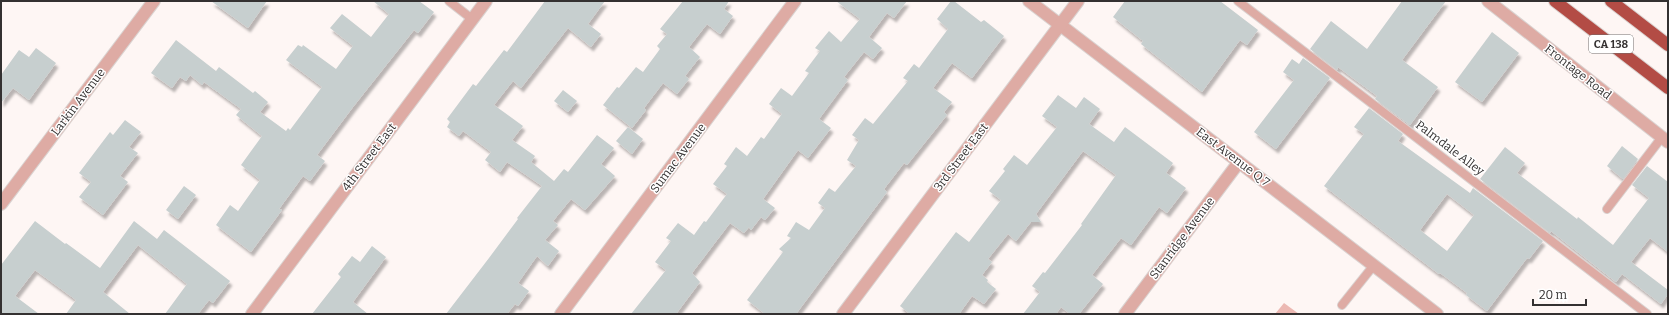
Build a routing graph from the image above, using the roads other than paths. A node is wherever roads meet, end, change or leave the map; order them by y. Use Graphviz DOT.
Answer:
graph roads {
  1 [pos="154,1"];
  2 [pos="449,1"];
  3 [pos="486,1"];
  4 [pos="796,1"];
  5 [pos="1029,1"];
  6 [pos="1078,1"];
  7 [pos="1238,1"];
  8 [pos="1488,1"];
  9 [pos="1555,1"];
  10 [pos="1610,1"];
  11 [pos="472,19"];
  12 [pos="1060,25"];
  13 [pos="1668,45"];
  14 [pos="1668,88"];
  15 [pos="1665,140"];
  16 [pos="1239,162"];
  17 [pos="1,204"];
  18 [pos="1607,209"];
  19 [pos="1374,266"];
  20 [pos="1342,305"];
  21 [pos="252,314"];
  22 [pos="561,314"];
  23 [pos="843,314"];
  24 [pos="1125,314"];
  25 [pos="1437,314"];
  26 [pos="1647,314"];
  1 -- 17 [label="street, Larkin Avenue"];
  2 -- 11 [label="lane"];
  3 -- 11 [label="street, 4th Street East"];
  4 -- 22 [label="street, Sumac Avenue"];
  5 -- 12 [label="street, East Avenue Q 7"];
  6 -- 12 [label="street, 3rd Street East"];
  7 -- 26 [label="lane, Palmdale Alley"];
  8 -- 15 [label="street, Frontage Road"];
  9 -- 14 [label="highway, CA 138"];
  10 -- 13 [label="highway, CA 138"];
  11 -- 21 [label="street, 4th Street East"];
  12 -- 16 [label="street, East Avenue Q 7"];
  12 -- 23 [label="street, 3rd Street East"];
  15 -- 18 [label="lane"];
  16 -- 19 [label="street, East Avenue Q 7"];
  16 -- 24 [label="street, Stanridge Avenue"];
  19 -- 20 [label="lane"];
  19 -- 25 [label="street, East Avenue Q 7"];
}
